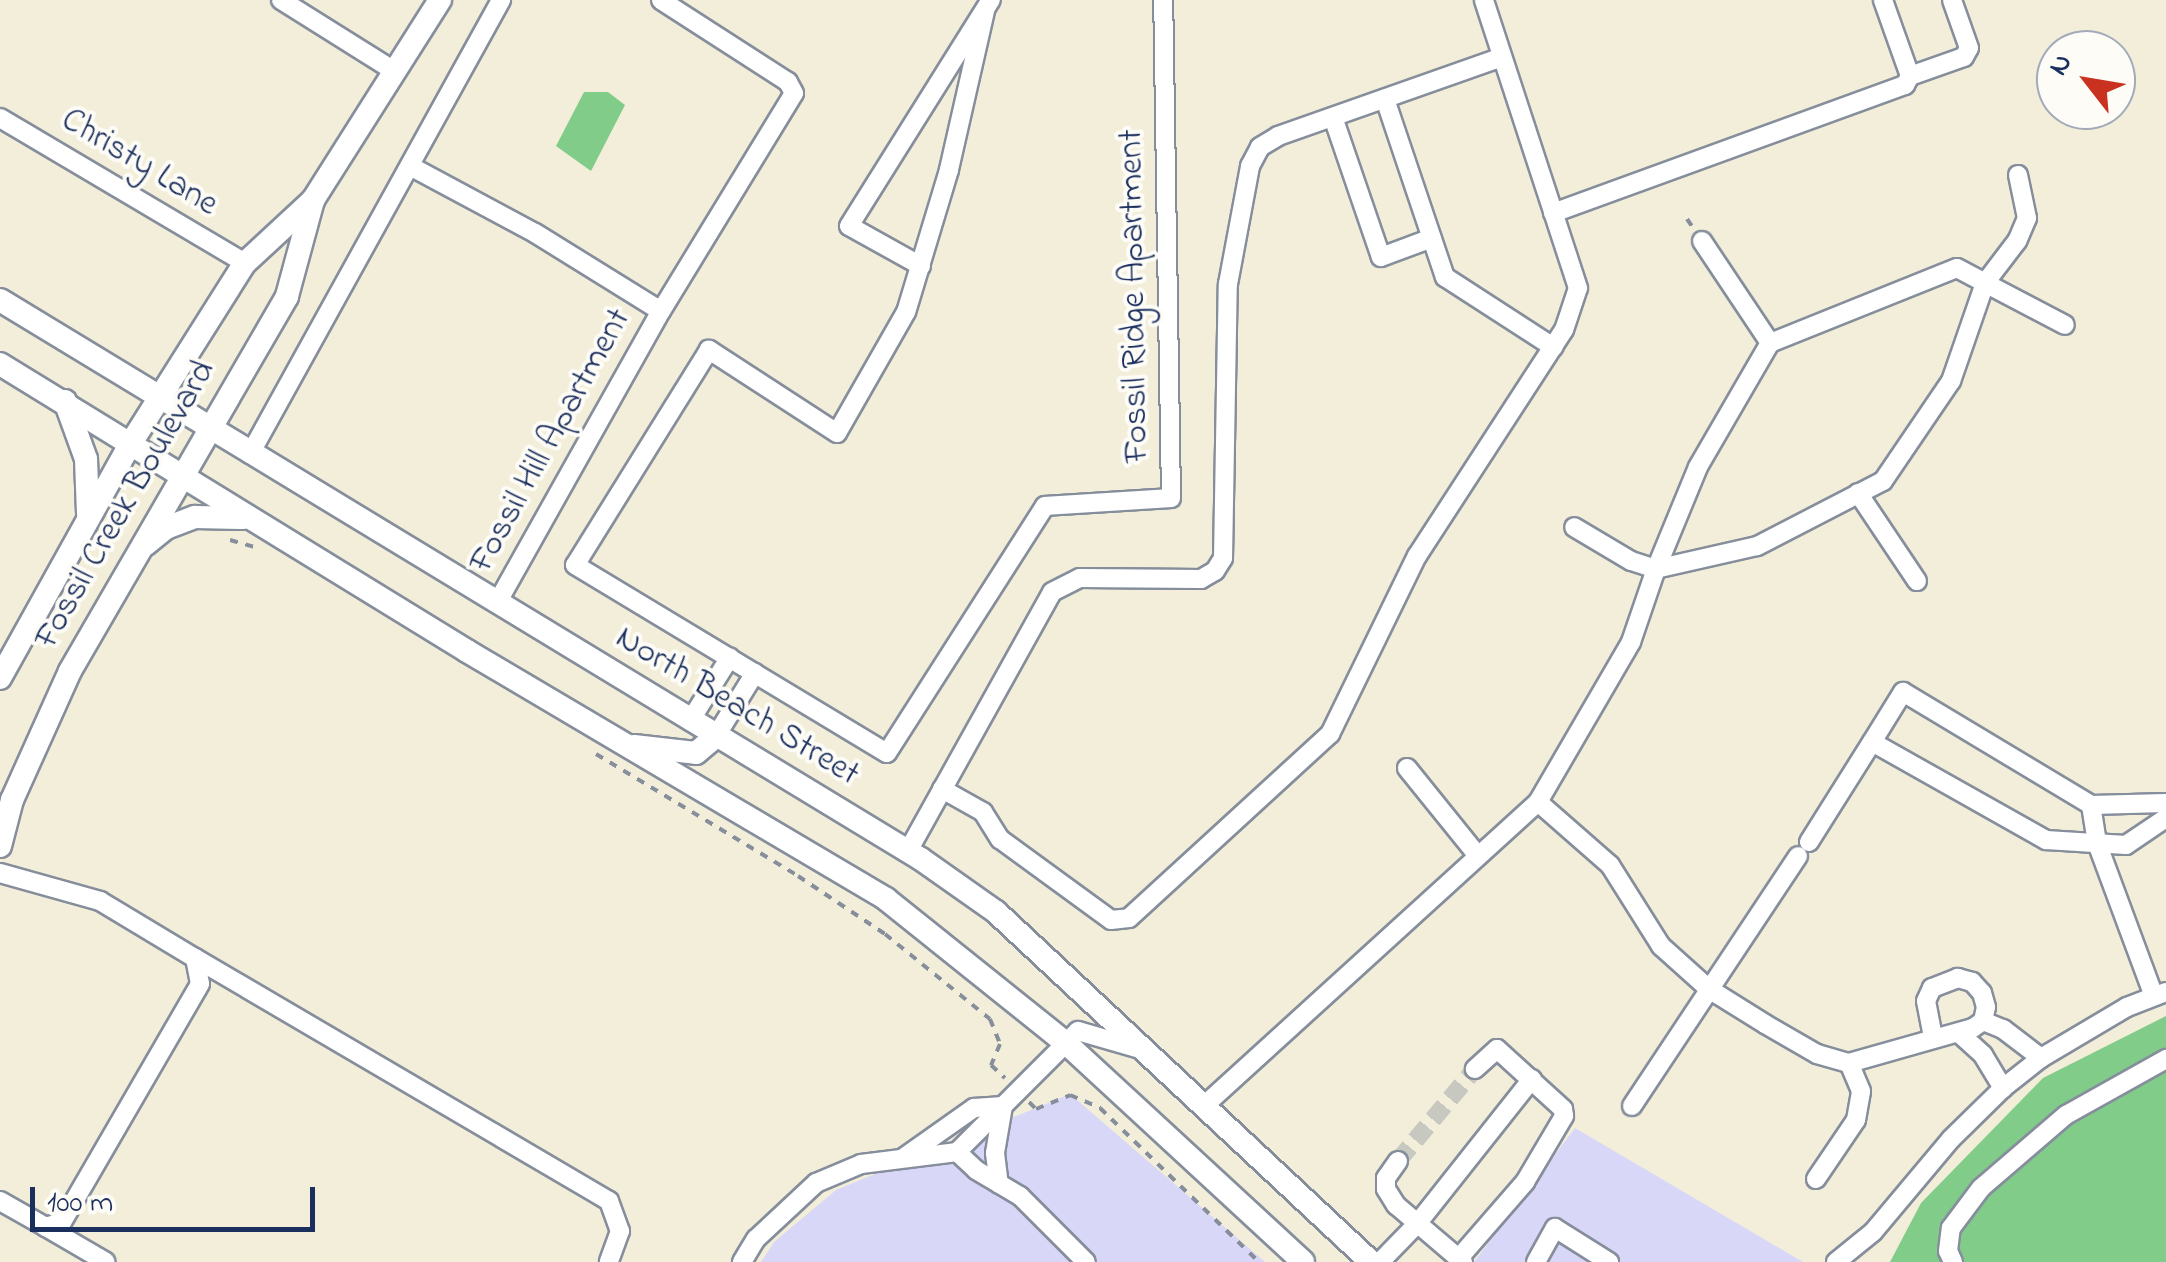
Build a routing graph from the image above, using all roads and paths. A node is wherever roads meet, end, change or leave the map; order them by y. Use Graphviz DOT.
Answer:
graph roads {
  1 [pos="281,0"];
  2 [pos="440,0"];
  3 [pos="501,0"];
  4 [pos="1163,0"];
  5 [pos="1484,0"];
  6 [pos="1883,0"];
  7 [pos="1952,0"];
  8 [pos="667,2"];
  9 [pos="988,6"];
  10 [pos="1499,58"];
  11 [pos="394,72"];
  12 [pos="1910,76"];
  13 [pos="1384,99"];
  14 [pos="1333,116"];
  15 [pos="0,118"];
  16 [pos="410,166"];
  17 [pos="2018,174"];
  18 [pos="313,200"];
  19 [pos="1553,213"];
  20 [pos="1432,238"];
  21 [pos="1702,241"];
  22 [pos="245,264"];
  23 [pos="921,266"];
  24 [pos="1985,283"];
  25 [pos="0,300"];
  26 [pos="661,311"];
  27 [pos="2064,325"];
  28 [pos="1770,343"];
  29 [pos="1553,347"];
  30 [pos="0,364"];
  31 [pos="158,398"];
  32 [pos="65,401"];
  33 [pos="209,428"];
  34 [pos="131,442"];
  35 [pos="250,454"];
  36 [pos="181,474"];
  37 [pos="1858,493"];
  38 [pos="254,519"];
  39 [pos="88,521"];
  40 [pos="1574,527"];
  41 [pos="217,539"];
  42 [pos="257,547"];
  43 [pos="138,550"];
  44 [pos="1656,569"];
  45 [pos="1917,581"];
  46 [pos="496,603"];
  47 [pos="730,658"];
  48 [pos="755,672"];
  49 [pos="0,678"];
  50 [pos="690,720"];
  51 [pos="716,736"];
  52 [pos="1872,742"];
  53 [pos="631,746"];
  54 [pos="595,753"];
  55 [pos="1407,768"];
  56 [pos="942,790"];
  57 [pos="1538,802"];
  58 [pos="2166,803"];
  59 [pos="2091,805"];
  60 [pos="2166,818"];
  61 [pos="2097,843"];
  62 [pos="0,846"];
  63 [pos="908,851"];
  64 [pos="1478,856"];
  65 [pos="0,873"];
  66 [pos="196,958"];
  67 [pos="1709,989"];
  68 [pos="2160,994"];
  69 [pos="1983,1021"];
  70 [pos="1960,1034"];
  71 [pos="1933,1038"];
  72 [pos="1067,1044"];
  73 [pos="1150,1052"];
  74 [pos="2041,1058"];
  75 [pos="2166,1059"];
  76 [pos="1849,1063"];
  77 [pos="991,1065"];
  78 [pos="1475,1070"];
  79 [pos="1532,1079"];
  80 [pos="2003,1088"];
  81 [pos="1206,1104"];
  82 [pos="1003,1106"];
  83 [pos="1632,1106"];
  84 [pos="1036,1109"];
  85 [pos="957,1152"];
  86 [pos="900,1159"];
  87 [pos="1398,1161"];
  88 [pos="1816,1179"];
  89 [pos="999,1184"];
  90 [pos="0,1202"];
  91 [pos="1417,1224"];
  92 [pos="46,1227"];
  93 [pos="1873,1232"];
  94 [pos="1461,1260"];
  95 [pos="106,1262"];
  96 [pos="609,1262"];
  97 [pos="742,1262"];
  98 [pos="1086,1262"];
  99 [pos="1259,1262"];
  100 [pos="1303,1262"];
  101 [pos="1371,1262"];
  102 [pos="1380,1262"];
  103 [pos="1536,1262"];
  104 [pos="1609,1262"];
  105 [pos="1836,1262"];
  106 [pos="1860,1262"];
  107 [pos="1953,1262"];
  1 -- 11 [label="street"];
  2 -- 11 [label="main road, Fossil Creek Boulevard"];
  3 -- 16 [label="street"];
  4 -- 48 [label="street, Fossil Ridge Apartment"];
  5 -- 10 [label="street"];
  6 -- 12 [label="street"];
  7 -- 12 [label="street"];
  8 -- 26 [label="street, Fossil Hill Apartment"];
  9 -- 23 [label="street, Fossil Ridge Apartment"];
  9 -- 23 [label="street, Fossil Ridge Apartment"];
  10 -- 13 [label="street"];
  10 -- 19 [label="street"];
  11 -- 18 [label="main road, Fossil Creek Boulevard"];
  12 -- 19 [label="street"];
  13 -- 14 [label="street"];
  13 -- 20 [label="street"];
  14 -- 20 [label="street"];
  14 -- 56 [label="street"];
  15 -- 22 [label="street, Christy Lane"];
  16 -- 26 [label="street, Fossil Hill Apartment"];
  16 -- 35 [label="street"];
  17 -- 24 [label="street"];
  18 -- 22 [label="main road, Fossil Creek Boulevard"];
  18 -- 33 [label="main road, Fossil Creek Boulevard"];
  19 -- 29 [label="street"];
  20 -- 29 [label="street"];
  21 -- 28 [label="street"];
  22 -- 31 [label="main road, Fossil Creek Boulevard"];
  23 -- 47 [label="street, Fossil Ridge Apartment"];
  24 -- 27 [label="street"];
  24 -- 28 [label="street"];
  24 -- 37 [label="street"];
  25 -- 31 [label="main road, North Beach Street"];
  26 -- 46 [label="street, Fossil Hill Apartment"];
  28 -- 44 [label="street"];
  29 -- 56 [label="street"];
  30 -- 32 [label="main road"];
  31 -- 33 [label="main road, North Beach Street"];
  31 -- 34 [label="main road, Fossil Creek Boulevard"];
  32 -- 34 [label="main road"];
  32 -- 39 [label="main road"];
  33 -- 35 [label="main road, North Beach Street"];
  33 -- 36 [label="main road, Fossil Creek Boulevard"];
  34 -- 36 [label="main road"];
  34 -- 39 [label="main road, Fossil Creek Boulevard"];
  35 -- 46 [label="main road, North Beach Street"];
  36 -- 38 [label="main road"];
  36 -- 43 [label="main road, Fossil Creek Boulevard"];
  37 -- 44 [label="street"];
  37 -- 45 [label="street"];
  38 -- 43 [label="main road"];
  38 -- 53 [label="main road"];
  39 -- 49 [label="main road, Fossil Creek Boulevard"];
  40 -- 44 [label="street"];
  41 -- 42 [label="path"];
  43 -- 62 [label="main road, Fossil Creek Boulevard"];
  44 -- 57 [label="street"];
  46 -- 50 [label="main road, North Beach Street"];
  47 -- 48 [label="street, Fossil Ridge Apartment"];
  47 -- 50 [label="street"];
  48 -- 51 [label="street"];
  50 -- 51 [label="main road, North Beach Street"];
  51 -- 53 [label="main road"];
  51 -- 63 [label="main road, North Beach Street"];
  52 -- 59 [label="street"];
  52 -- 61 [label="street"];
  52 -- 67 [label="street"];
  53 -- 72 [label="main road"];
  54 -- 77 [label="path"];
  55 -- 64 [label="street"];
  56 -- 63 [label="street"];
  57 -- 64 [label="street"];
  57 -- 67 [label="street"];
  58 -- 59 [label="street"];
  59 -- 61 [label="street"];
  60 -- 61 [label="street"];
  61 -- 68 [label="street"];
  63 -- 73 [label="main road, North Beach Street"];
  64 -- 81 [label="street"];
  65 -- 66 [label="street"];
  66 -- 92 [label="street"];
  66 -- 96 [label="street"];
  67 -- 76 [label="street"];
  67 -- 83 [label="street"];
  68 -- 74 [label="street"];
  69 -- 70 [label="street"];
  69 -- 71 [label="street"];
  69 -- 74 [label="street"];
  70 -- 71 [label="street"];
  70 -- 80 [label="street"];
  71 -- 76 [label="street"];
  72 -- 73 [label="street"];
  72 -- 82 [label="street"];
  72 -- 100 [label="main road"];
  73 -- 81 [label="main road, North Beach Street"];
  74 -- 80 [label="street"];
  75 -- 107 [label="street"];
  76 -- 88 [label="street"];
  78 -- 79 [label="street"];
  79 -- 91 [label="street"];
  79 -- 94 [label="street"];
  80 -- 93 [label="street"];
  81 -- 101 [label="main road, North Beach Street"];
  82 -- 85 [label="street"];
  82 -- 86 [label="street"];
  82 -- 89 [label="street"];
  84 -- 99 [label="path"];
  85 -- 86 [label="street"];
  85 -- 89 [label="street"];
  86 -- 97 [label="street"];
  87 -- 91 [label="street"];
  89 -- 98 [label="street"];
  90 -- 92 [label="street"];
  91 -- 94 [label="street"];
  91 -- 102 [label="street"];
  92 -- 95 [label="street"];
  93 -- 105 [label="street"];
  93 -- 106 [label="street"];
  103 -- 104 [label="street"];
}
